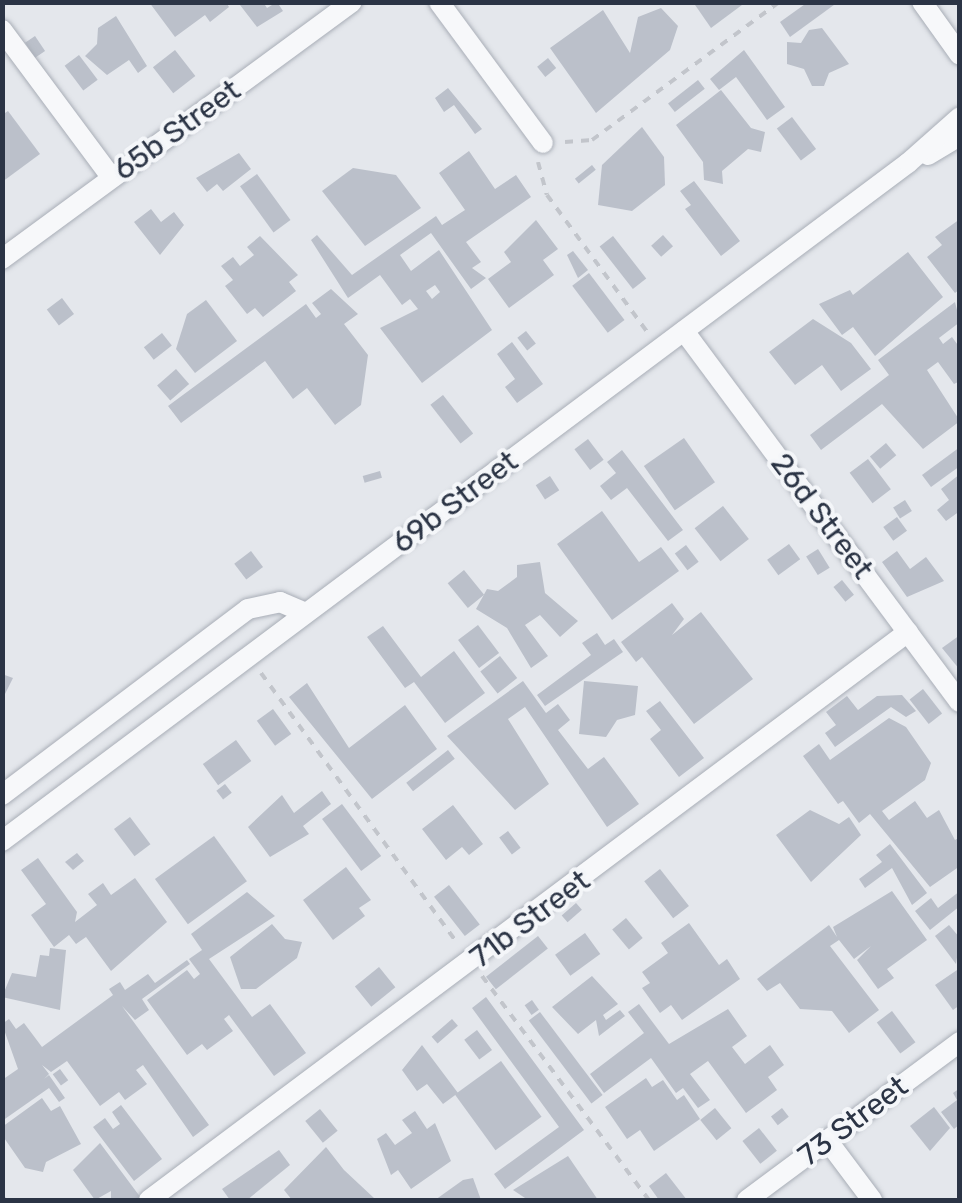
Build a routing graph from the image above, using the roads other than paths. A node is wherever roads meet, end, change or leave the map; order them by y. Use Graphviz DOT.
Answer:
graph roads {
  1 [pos="352,2"];
  2 [pos="439,2"];
  3 [pos="922,2"];
  4 [pos="2,30"];
  5 [pos="960,55"];
  6 [pos="960,117"];
  7 [pos="960,136"];
  8 [pos="540,138"];
  9 [pos="908,163"];
  10 [pos="112,178"];
  11 [pos="2,258"];
  12 [pos="684,330"];
  13 [pos="306,614"];
  14 [pos="908,632"];
  15 [pos="960,702"];
  16 [pos="2,795"];
  17 [pos="2,841"];
  18 [pos="960,1042"];
  19 [pos="827,1140"];
  20 [pos="149,1200"];
  21 [pos="747,1200"];
  22 [pos="872,1200"];
  1 -- 10 [label="street, 65b Street"];
  2 -- 8 [label="street"];
  3 -- 5 [label="street"];
  4 -- 10 [label="street"];
  6 -- 9 [label="street, 69b Street"];
  7 -- 9 [label="street, 69b Street"];
  9 -- 12 [label="street, 69b Street"];
  10 -- 11 [label="street, 65b Street"];
  12 -- 13 [label="street, 69b Street"];
  12 -- 14 [label="street, 26d Street"];
  13 -- 16 [label="street"];
  13 -- 17 [label="street, 69b Street"];
  14 -- 15 [label="street, 26d Street"];
  14 -- 20 [label="street, 71b Street"];
  18 -- 19 [label="street, 73 Street"];
  19 -- 21 [label="street, 73 Street"];
  19 -- 22 [label="street"];
}
